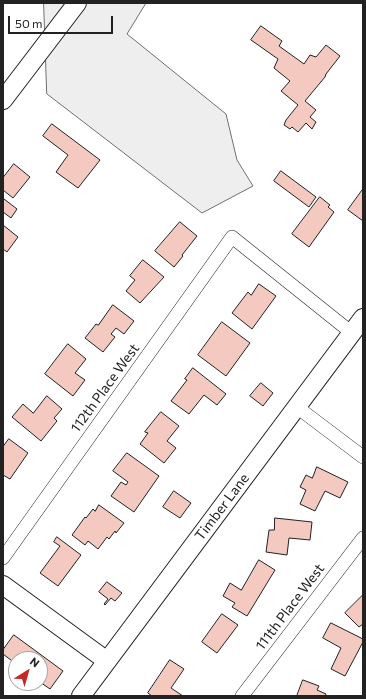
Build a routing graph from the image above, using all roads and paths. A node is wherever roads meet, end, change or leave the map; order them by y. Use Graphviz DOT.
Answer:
graph roads {
  1 [pos="77,3"];
  2 [pos="3,100"];
  3 [pos="363,318"];
  4 [pos="352,333"];
  5 [pos="297,407"];
  6 [pos="363,456"];
  7 [pos="363,538"];
  8 [pos="3,558"];
  9 [pos="3,585"];
  10 [pos="107,661"];
  11 [pos="81,696"];
  12 [pos="242,696"];
  1 -- 2 [label="street"];
  3 -- 4 [label="street, Timber Lane"];
  4 -- 5 [label="street, Timber Lane"];
  4 -- 8 [label="street, 112th Place West"];
  5 -- 6 [label="street"];
  5 -- 10 [label="street, Timber Lane"];
  7 -- 12 [label="street, 111th Place West"];
  9 -- 10 [label="street"];
  10 -- 11 [label="street, Timber Lane"];
}
